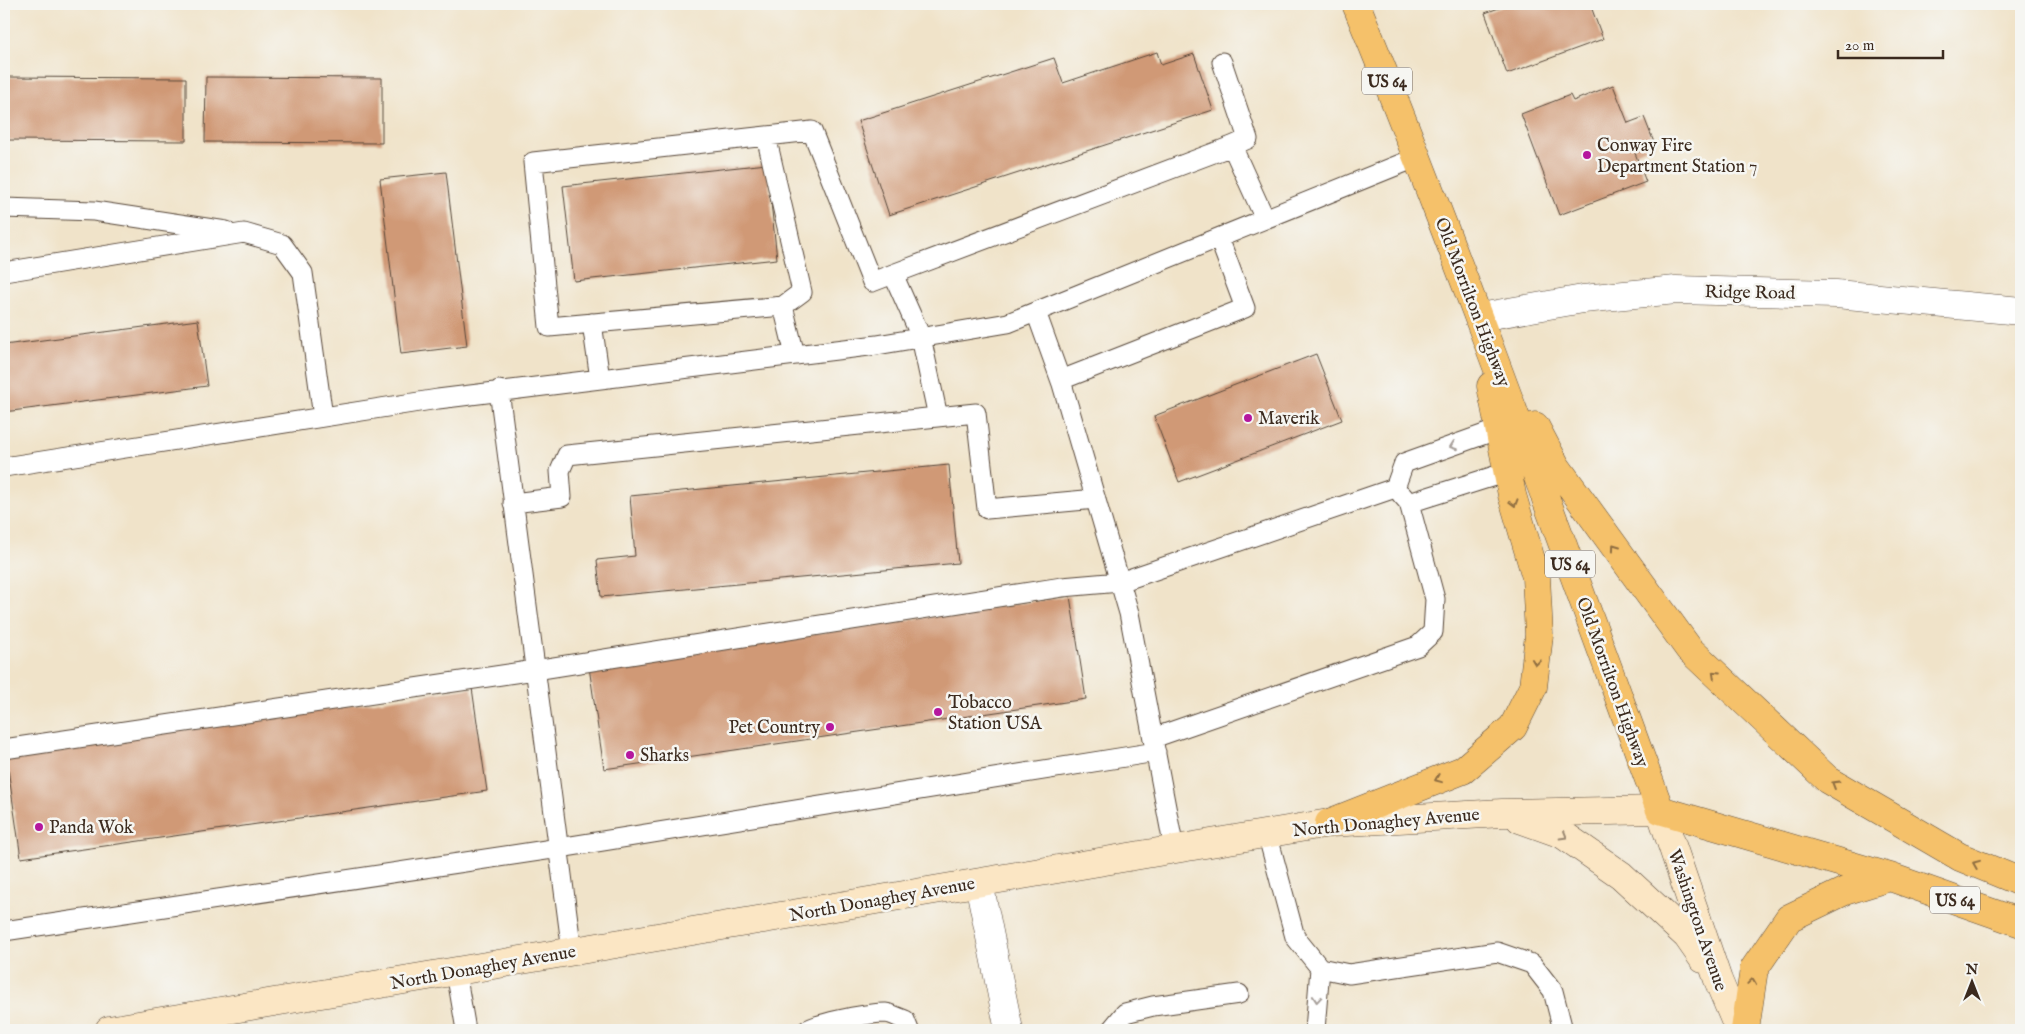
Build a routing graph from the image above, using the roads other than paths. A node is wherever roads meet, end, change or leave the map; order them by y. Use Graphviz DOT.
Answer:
graph roads {
  1 [pos="1356,4"];
  2 [pos="1222,62"];
  3 [pos="766,136"];
  4 [pos="1232,146"];
  5 [pos="1418,157"];
  6 [pos="4,208"];
  7 [pos="1265,219"];
  8 [pos="244,233"];
  9 [pos="1219,238"];
  10 [pos="4,272"];
  11 [pos="893,274"];
  12 [pos="783,306"];
  13 [pos="2021,311"];
  14 [pos="1036,312"];
  15 [pos="1480,317"];
  16 [pos="592,323"];
  17 [pos="921,337"];
  18 [pos="794,354"];
  19 [pos="600,379"];
  20 [pos="1061,380"];
  21 [pos="499,390"];
  22 [pos="323,417"];
  23 [pos="938,417"];
  24 [pos="1499,429"];
  25 [pos="4,467"];
  26 [pos="1507,472"];
  27 [pos="1395,488"];
  28 [pos="1096,499"];
  29 [pos="513,503"];
  30 [pos="1409,503"];
  31 [pos="1120,582"];
  32 [pos="535,670"];
  33 [pos="1154,745"];
  34 [pos="4,749"];
  35 [pos="1660,810"];
  36 [pos="1502,813"];
  37 [pos="1329,822"];
  38 [pos="1267,833"];
  39 [pos="559,848"];
  40 [pos="1174,849"];
  41 [pos="1890,877"];
  42 [pos="2021,882"];
  43 [pos="979,883"];
  44 [pos="2021,923"];
  45 [pos="4,931"];
  46 [pos="572,952"];
  47 [pos="1320,968"];
  48 [pos="456,972"];
  49 [pos="1718,980"];
  50 [pos="1239,994"];
  51 [pos="109,1030"];
  52 [pos="466,1030"];
  53 [pos="808,1030"];
  54 [pos="909,1030"];
  55 [pos="1009,1030"];
  56 [pos="1111,1030"];
  57 [pos="1316,1030"];
  58 [pos="1562,1030"];
  59 [pos="1738,1030"];
  60 [pos="1745,1030"];
  1 -- 5 [label="main road, Old Morrilton Highway / US 64"];
  2 -- 4 [label="lane"];
  3 -- 11 [label="lane"];
  3 -- 12 [label="lane"];
  3 -- 16 [label="lane"];
  4 -- 7 [label="lane"];
  4 -- 11 [label="lane"];
  5 -- 7 [label="lane"];
  5 -- 15 [label="main road, Old Morrilton Highway / US 64"];
  6 -- 8 [label="lane"];
  7 -- 9 [label="lane"];
  8 -- 10 [label="lane"];
  8 -- 22 [label="lane"];
  9 -- 14 [label="lane"];
  9 -- 20 [label="lane"];
  11 -- 17 [label="lane"];
  12 -- 16 [label="lane"];
  12 -- 18 [label="lane"];
  13 -- 15 [label="street, Ridge Road"];
  14 -- 17 [label="lane"];
  14 -- 20 [label="lane"];
  15 -- 24 [label="main road"];
  15 -- 35 [label="main road, Old Morrilton Highway / US 64"];
  42 -- 15 [label="main road, one-way"];
  16 -- 19 [label="lane"];
  17 -- 18 [label="lane"];
  17 -- 23 [label="lane"];
  18 -- 19 [label="lane"];
  19 -- 21 [label="lane"];
  20 -- 28 [label="lane"];
  21 -- 22 [label="lane"];
  21 -- 29 [label="lane"];
  22 -- 25 [label="lane"];
  23 -- 28 [label="lane"];
  23 -- 29 [label="lane"];
  24 -- 26 [label="main road"];
  24 -- 27 [label="lane, one-way"];
  26 -- 30 [label="lane"];
  26 -- 37 [label="main road, one-way"];
  27 -- 30 [label="lane"];
  27 -- 31 [label="lane"];
  28 -- 31 [label="lane"];
  29 -- 32 [label="lane"];
  30 -- 33 [label="lane"];
  31 -- 32 [label="lane"];
  31 -- 33 [label="lane"];
  32 -- 34 [label="lane"];
  32 -- 39 [label="lane"];
  33 -- 39 [label="lane"];
  33 -- 40 [label="lane"];
  35 -- 36 [label="street, North Donaghey Avenue"];
  35 -- 41 [label="main road, US 64"];
  35 -- 49 [label="street, Washington Avenue"];
  36 -- 37 [label="street, North Donaghey Avenue"];
  36 -- 49 [label="street, one-way"];
  37 -- 38 [label="street, North Donaghey Avenue"];
  38 -- 40 [label="street, North Donaghey Avenue"];
  38 -- 47 [label="lane"];
  39 -- 45 [label="lane"];
  39 -- 46 [label="lane"];
  40 -- 43 [label="street, North Donaghey Avenue"];
  41 -- 44 [label="main road, US 64"];
  60 -- 41 [label="main road, one-way"];
  43 -- 46 [label="street, North Donaghey Avenue"];
  43 -- 55 [label="street"];
  46 -- 48 [label="street, North Donaghey Avenue"];
  47 -- 57 [label="lane, one-way"];
  47 -- 58 [label="lane"];
  48 -- 51 [label="street, North Donaghey Avenue"];
  48 -- 52 [label="lane"];
  49 -- 59 [label="street, Washington Avenue"];
  50 -- 56 [label="lane"];
  53 -- 54 [label="lane"];
}
